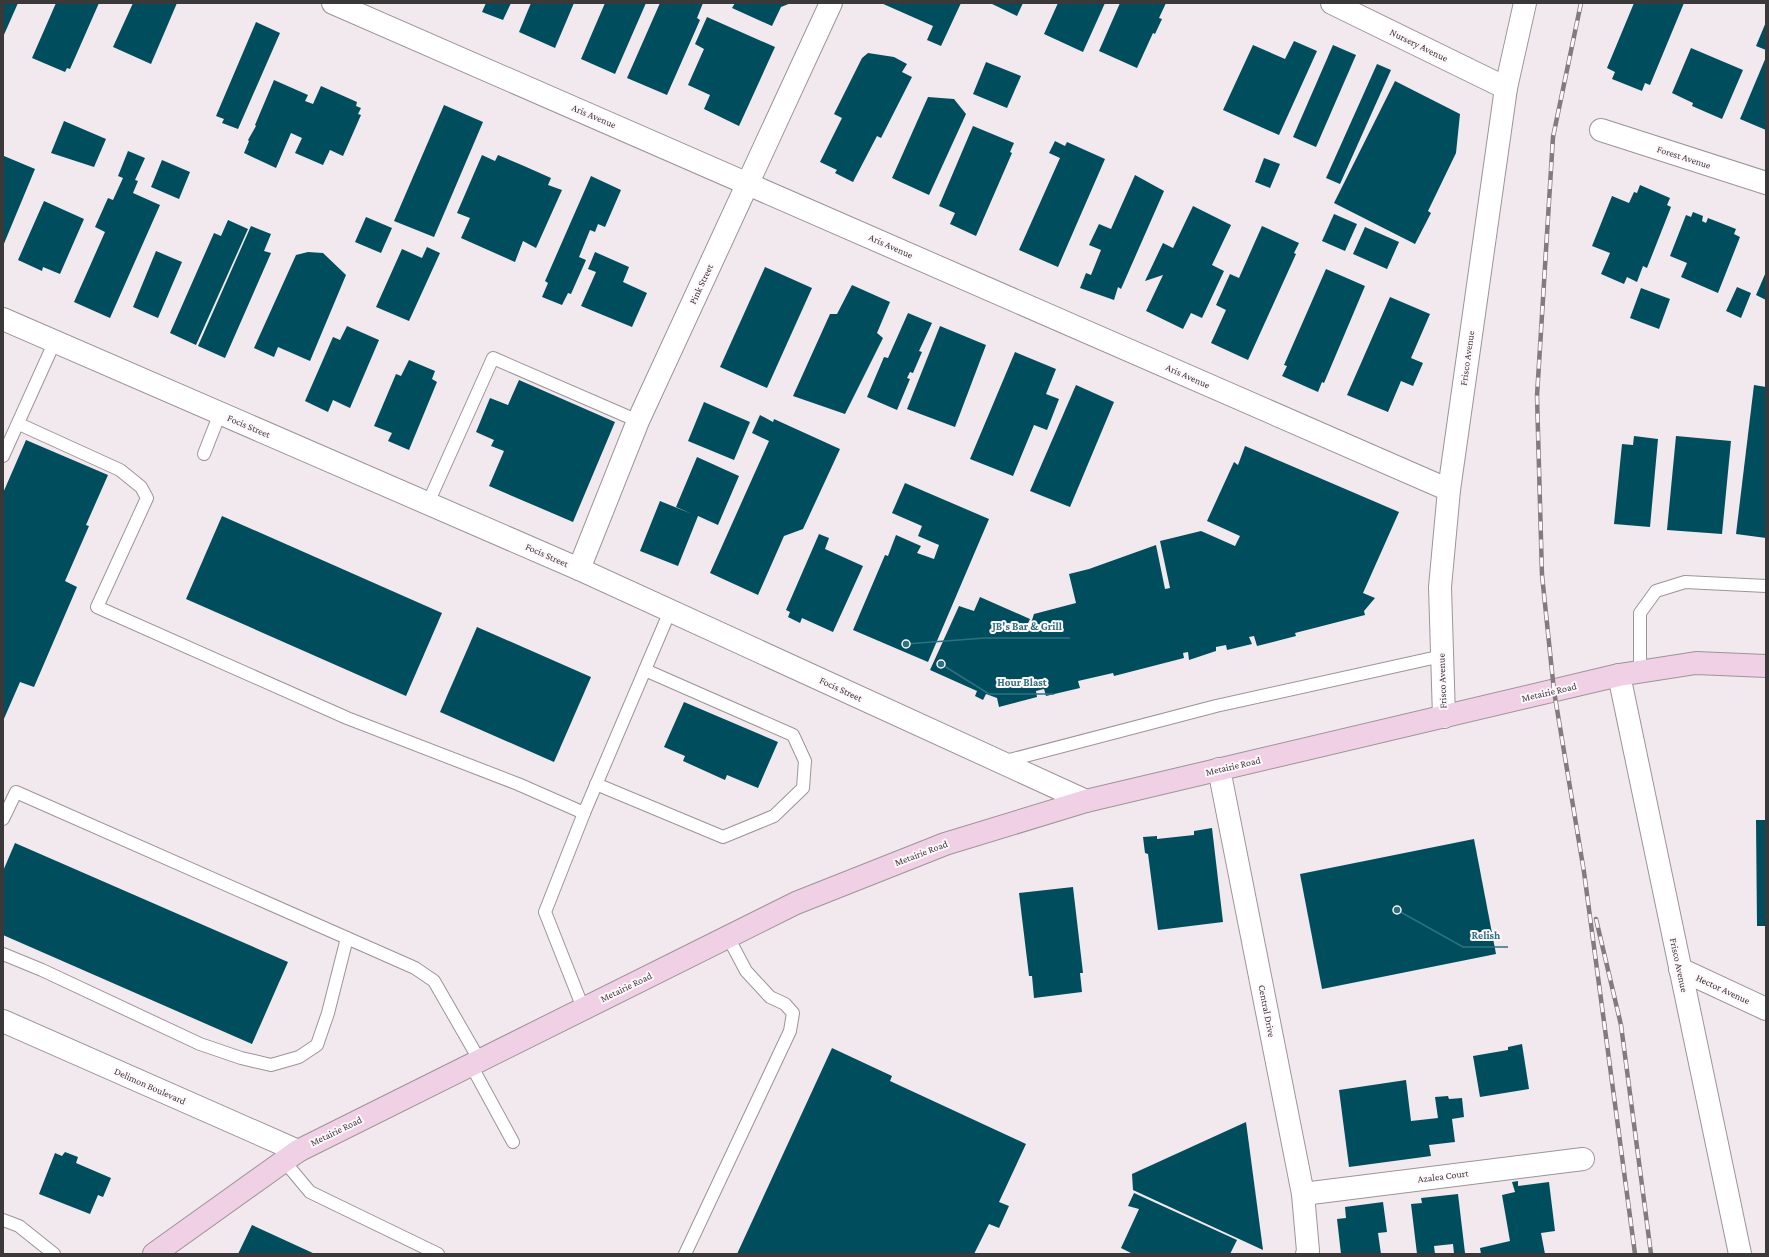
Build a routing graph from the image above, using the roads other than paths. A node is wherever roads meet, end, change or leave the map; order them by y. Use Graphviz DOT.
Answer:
graph roads {
  1 [pos="332,3"];
  2 [pos="832,3"];
  3 [pos="1332,3"];
  4 [pos="1525,3"];
  5 [pos="1506,88"];
  6 [pos="1601,130"];
  7 [pos="748,183"];
  8 [pos="1766,184"];
  9 [pos="3,319"];
  10 [pos="55,341"];
  11 [pos="220,413"];
  12 [pos="638,421"];
  13 [pos="19,424"];
  14 [pos="204,454"];
  15 [pos="3,456"];
  16 [pos="1449,490"];
  17 [pos="428,503"];
  18 [pos="580,569"];
  19 [pos="1766,586"];
  20 [pos="670,611"];
  21 [pos="1442,656"];
  22 [pos="1766,666"];
  23 [pos="645,670"];
  24 [pos="1629,674"];
  25 [pos="1444,717"];
  26 [pos="1001,762"];
  27 [pos="1219,769"];
  28 [pos="596,784"];
  29 [pos="1086,801"];
  30 [pos="584,813"];
  31 [pos="3,819"];
  32 [pos="728,937"];
  33 [pos="347,938"];
  34 [pos="3,954"];
  35 [pos="1680,969"];
  36 [pos="583,1008"];
  37 [pos="1766,1009"];
  38 [pos="3,1021"];
  39 [pos="475,1063"];
  40 [pos="513,1142"];
  41 [pos="291,1156"];
  42 [pos="1583,1159"];
  43 [pos="1303,1194"];
  44 [pos="3,1220"];
  45 [pos="54,1254"];
  46 [pos="154,1254"];
  47 [pos="438,1254"];
  48 [pos="685,1254"];
  49 [pos="1307,1254"];
  50 [pos="1740,1254"];
  1 -- 7 [label="street, Aris Avenue"];
  2 -- 7 [label="street, Pink Street"];
  3 -- 5 [label="street, Nursery Avenue"];
  4 -- 5 [label="street, Frisco Avenue"];
  5 -- 16 [label="street, Frisco Avenue"];
  6 -- 8 [label="street, Forest Avenue"];
  7 -- 12 [label="street, Pink Street"];
  7 -- 16 [label="street, Aris Avenue"];
  9 -- 10 [label="street, Focis Street"];
  10 -- 11 [label="street, Focis Street"];
  10 -- 13 [label="lane"];
  11 -- 14 [label="lane"];
  11 -- 17 [label="street, Focis Street"];
  12 -- 17 [label="lane"];
  12 -- 18 [label="street, Pink Street"];
  13 -- 15 [label="lane"];
  13 -- 30 [label="lane"];
  16 -- 21 [label="street, Frisco Avenue"];
  17 -- 18 [label="street, Focis Street"];
  18 -- 20 [label="street, Focis Street"];
  19 -- 24 [label="lane"];
  20 -- 23 [label="lane"];
  20 -- 26 [label="street, Focis Street"];
  21 -- 25 [label="street, Frisco Avenue"];
  21 -- 26 [label="lane"];
  22 -- 24 [label="main road, Metairie Road"];
  23 -- 28 [label="lane"];
  23 -- 28 [label="lane"];
  24 -- 25 [label="main road, Metairie Road"];
  24 -- 35 [label="street, Frisco Avenue"];
  25 -- 27 [label="main road, Metairie Road"];
  26 -- 29 [label="street, Focis Street"];
  27 -- 29 [label="main road, Metairie Road"];
  27 -- 43 [label="street, Central Drive"];
  28 -- 30 [label="lane"];
  29 -- 32 [label="main road, Metairie Road"];
  30 -- 36 [label="lane"];
  31 -- 33 [label="lane"];
  32 -- 36 [label="main road, Metairie Road"];
  32 -- 48 [label="lane"];
  33 -- 34 [label="lane"];
  33 -- 39 [label="lane"];
  35 -- 37 [label="street, Hector Avenue"];
  35 -- 50 [label="street, Frisco Avenue"];
  36 -- 39 [label="main road, Metairie Road"];
  38 -- 41 [label="street, Delimon Boulevard"];
  39 -- 40 [label="lane"];
  39 -- 41 [label="main road, Metairie Road"];
  41 -- 46 [label="main road, Metairie Road"];
  41 -- 47 [label="lane"];
  42 -- 43 [label="street, Azalea Court"];
  43 -- 49 [label="street, Central Drive"];
  44 -- 45 [label="lane"];
}
